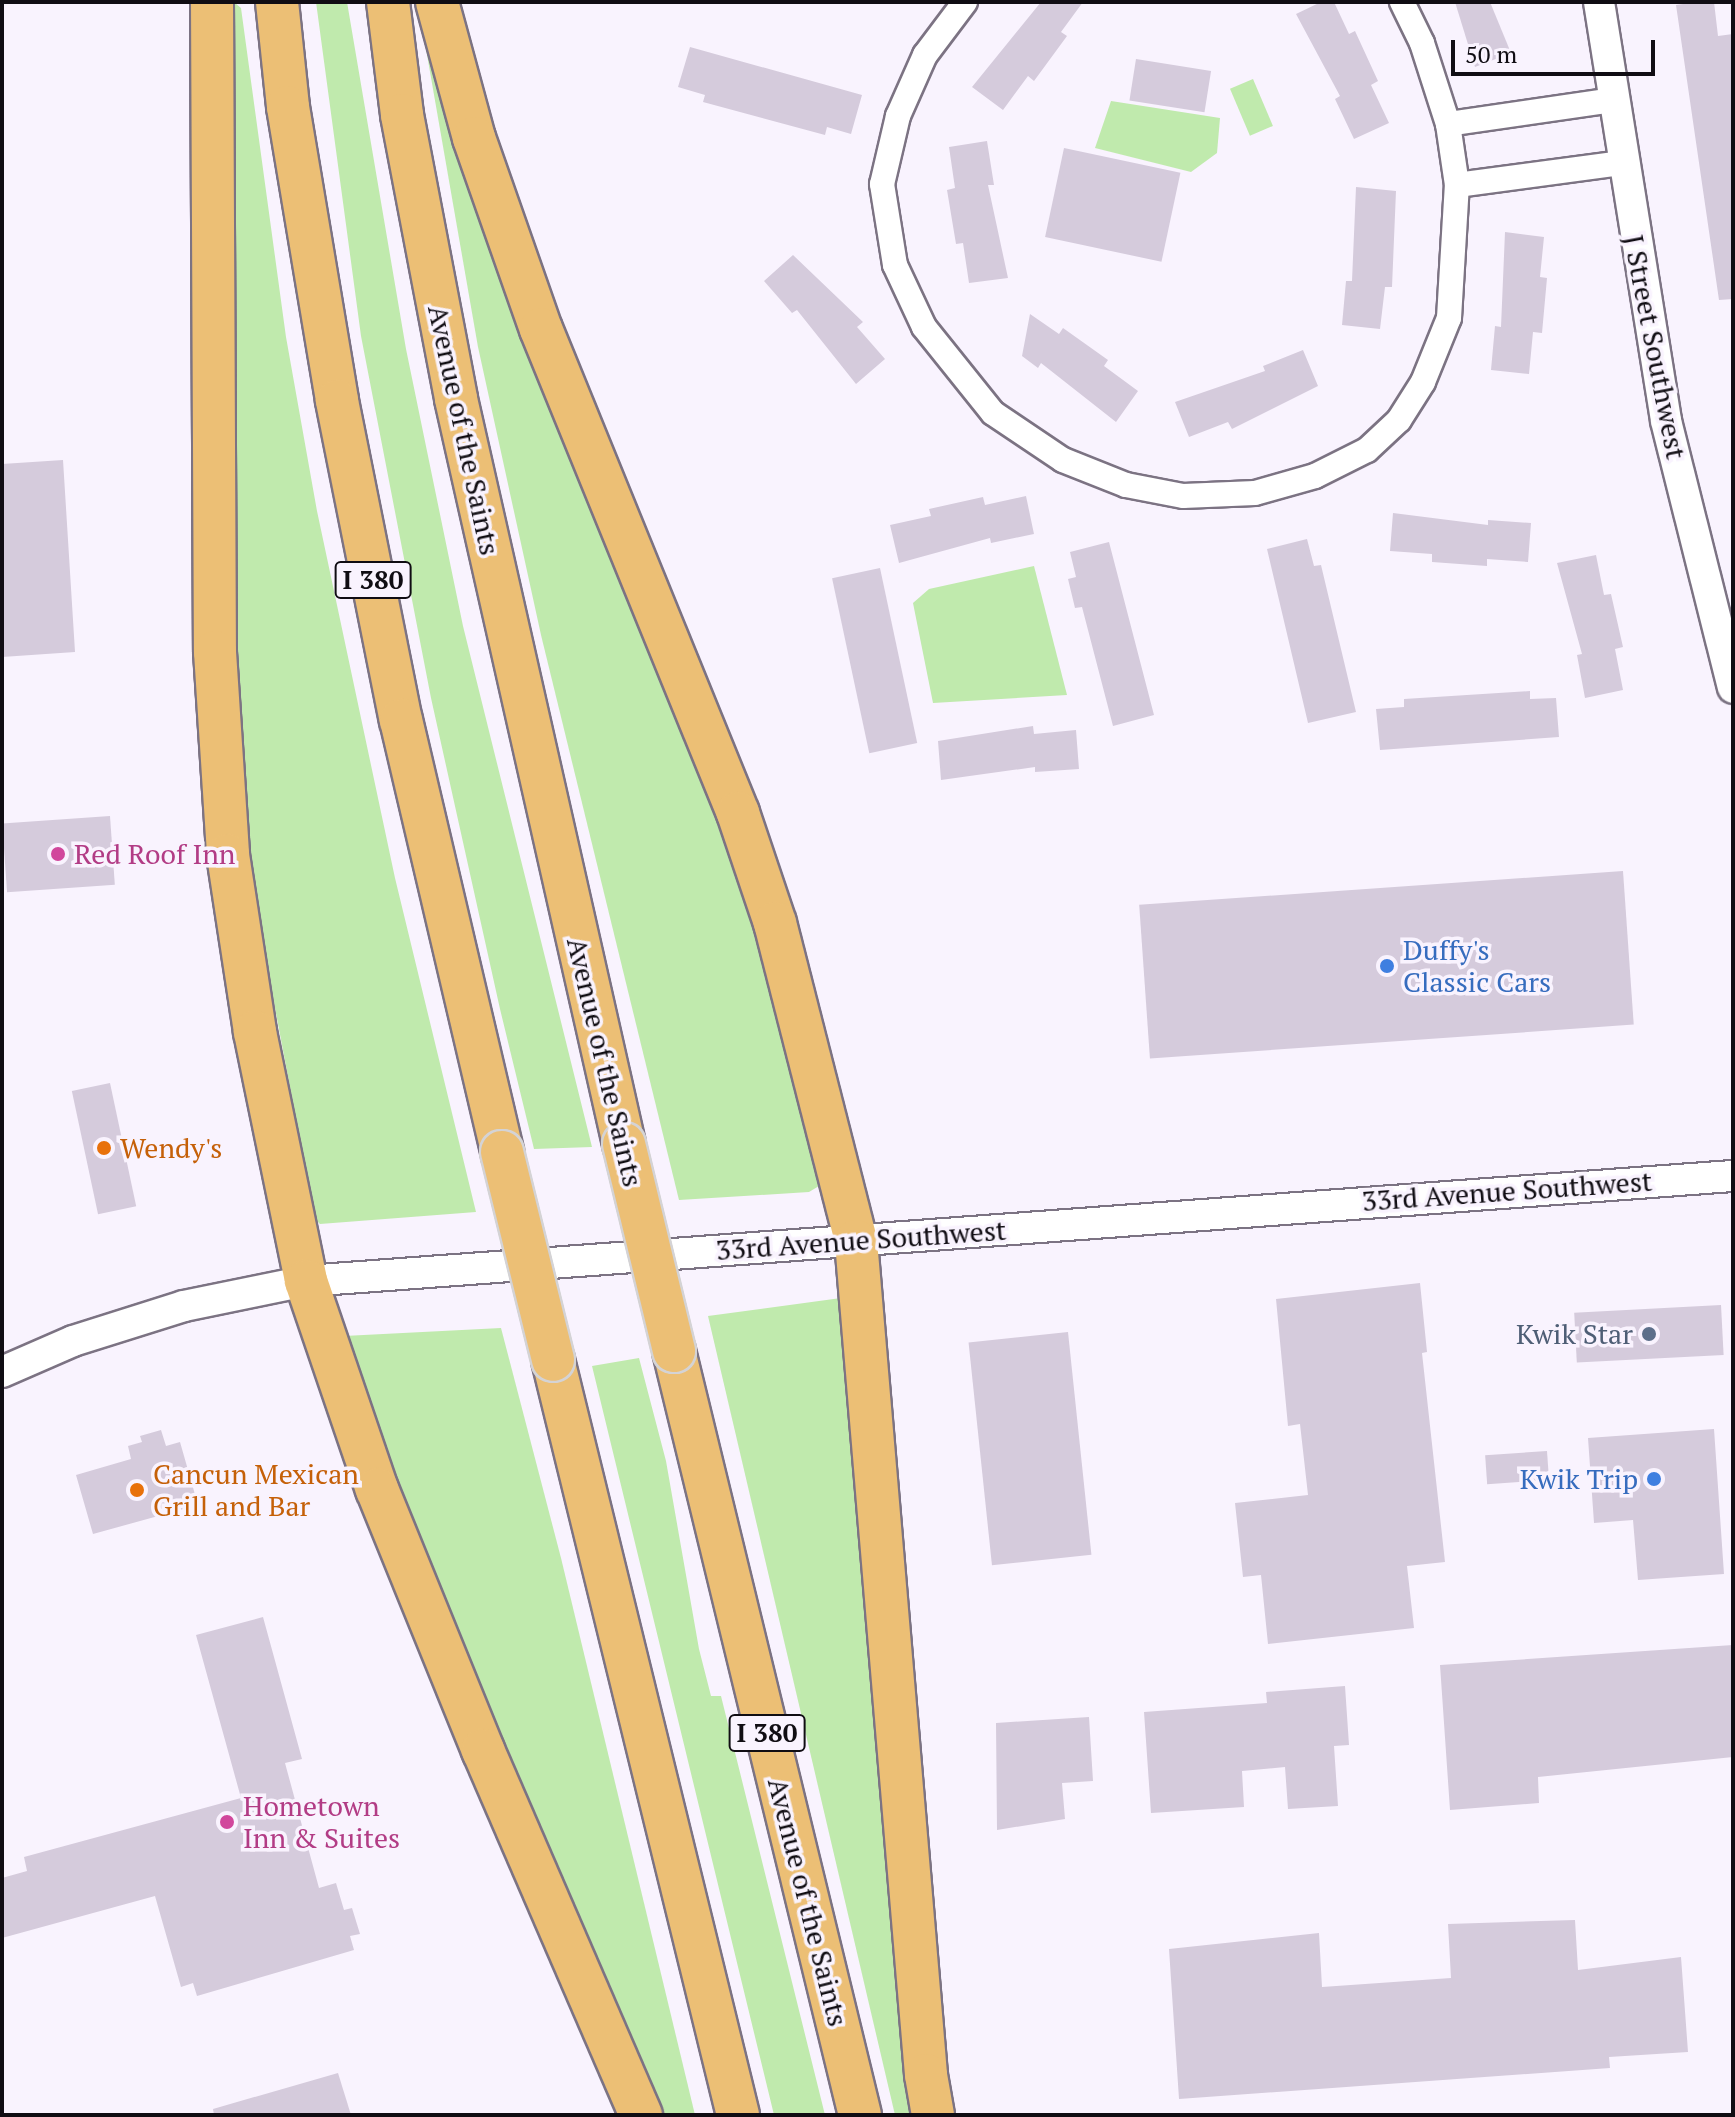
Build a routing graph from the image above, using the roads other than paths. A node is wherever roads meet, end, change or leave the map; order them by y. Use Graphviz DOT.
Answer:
graph roads {
  1 [pos="212,2"];
  2 [pos="277,2"];
  3 [pos="388,2"];
  4 [pos="437,2"];
  5 [pos="965,2"];
  6 [pos="1402,2"];
  7 [pos="1599,2"];
  8 [pos="1612,100"];
  9 [pos="1448,124"];
  10 [pos="1621,163"];
  11 [pos="1457,185"];
  12 [pos="1733,688"];
  13 [pos="1733,1176"];
  14 [pos="856,1241"];
  15 [pos="306,1281"];
  16 [pos="2,1372"];
  17 [pos="641,2115"];
  18 [pos="738,2115"];
  19 [pos="860,2115"];
  20 [pos="933,2115"];
  1 -- 15 [label="highway"];
  2 -- 18 [label="highway, I 380, bridge"];
  3 -- 19 [label="highway, Avenue of the Saints / I 380, bridge"];
  4 -- 14 [label="highway"];
  5 -- 11 [label="street"];
  6 -- 9 [label="street"];
  7 -- 8 [label="street, J Street Southwest"];
  8 -- 9 [label="street"];
  8 -- 10 [label="street, J Street Southwest"];
  9 -- 11 [label="street"];
  10 -- 11 [label="street"];
  10 -- 12 [label="street, J Street Southwest"];
  13 -- 14 [label="street, 33rd Avenue Southwest"];
  14 -- 15 [label="street, 33rd Avenue Southwest"];
  14 -- 20 [label="highway"];
  15 -- 16 [label="street, 33rd Avenue Southwest"];
  15 -- 17 [label="highway"];
}
